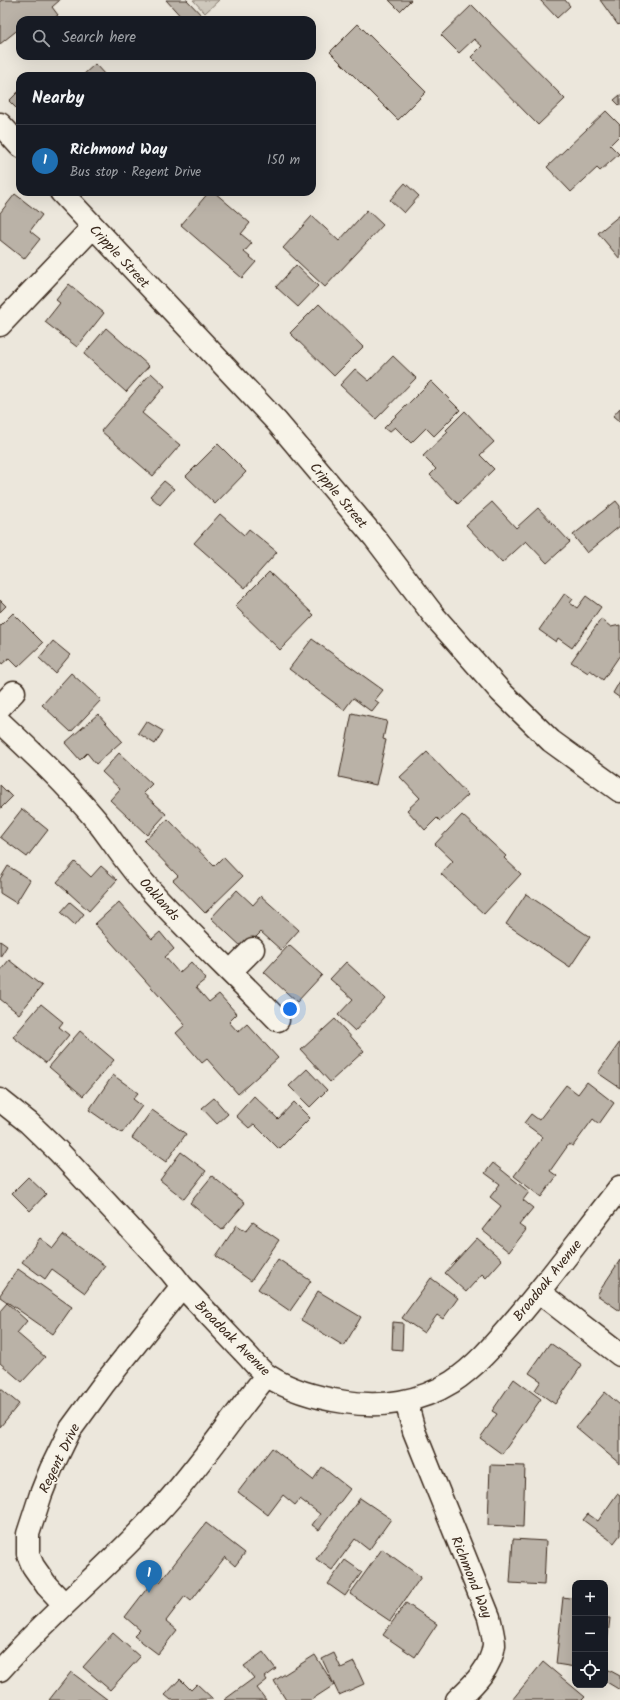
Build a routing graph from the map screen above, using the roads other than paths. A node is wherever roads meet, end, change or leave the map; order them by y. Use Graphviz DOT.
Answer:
graph roads {
  1 [pos="0,124"];
  2 [pos="16,142"];
  3 [pos="65,196"];
  4 [pos="93,227"];
  5 [pos="0,325"];
  6 [pos="0,722"];
  7 [pos="620,791"];
  8 [pos="253,949"];
  9 [pos="231,971"];
  10 [pos="278,1020"];
  11 [pos="0,1100"];
  12 [pos="620,1187"];
  13 [pos="182,1286"];
  14 [pos="539,1292"];
  15 [pos="620,1355"];
  16 [pos="267,1375"];
  17 [pos="406,1401"];
  18 [pos="64,1604"];
  19 [pos="0,1670"];
  20 [pos="457,1700"];
  1 -- 2 [label="street"];
  3 -- 4 [label="street, Cripple Street"];
  4 -- 5 [label="street"];
  4 -- 7 [label="street, Cripple Street"];
  6 -- 9 [label="street, Oaklands"];
  8 -- 9 [label="street"];
  9 -- 10 [label="street, Oaklands"];
  11 -- 13 [label="street, Broadoak Avenue"];
  12 -- 14 [label="street, Broadoak Avenue"];
  13 -- 16 [label="street, Broadoak Avenue"];
  13 -- 18 [label="street, Regent Drive"];
  14 -- 15 [label="street"];
  14 -- 17 [label="street, Broadoak Avenue"];
  16 -- 17 [label="street, Broadoak Avenue"];
  16 -- 18 [label="street"];
  17 -- 20 [label="street, Richmond Way"];
  18 -- 19 [label="street"];
}
